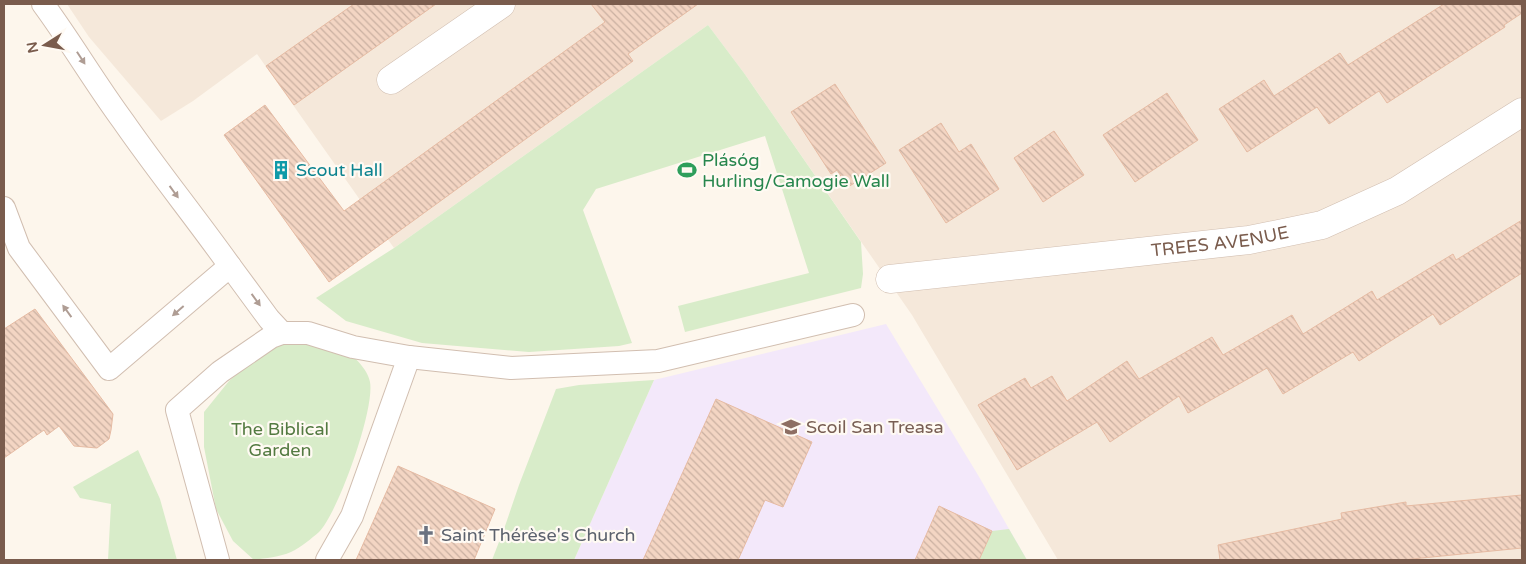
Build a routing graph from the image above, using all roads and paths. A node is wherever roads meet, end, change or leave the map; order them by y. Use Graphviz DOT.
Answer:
graph roads {
  1 [pos="43,4"];
  2 [pos="501,4"];
  3 [pos="391,80"];
  4 [pos="1522,112"];
  5 [pos="4,208"];
  6 [pos="230,266"];
  7 [pos="890,279"];
  8 [pos="853,315"];
  9 [pos="282,333"];
  10 [pos="409,358"];
  11 [pos="218,560"];
  12 [pos="328,560"];
  1 -- 6 [label="lane, one-way"];
  2 -- 3 [label="street"];
  4 -- 7 [label="street, TREES AVENUE"];
  6 -- 5 [label="lane, one-way"];
  6 -- 9 [label="lane, one-way"];
  8 -- 10 [label="lane"];
  9 -- 10 [label="lane"];
  9 -- 11 [label="lane"];
  10 -- 12 [label="lane"];
}
